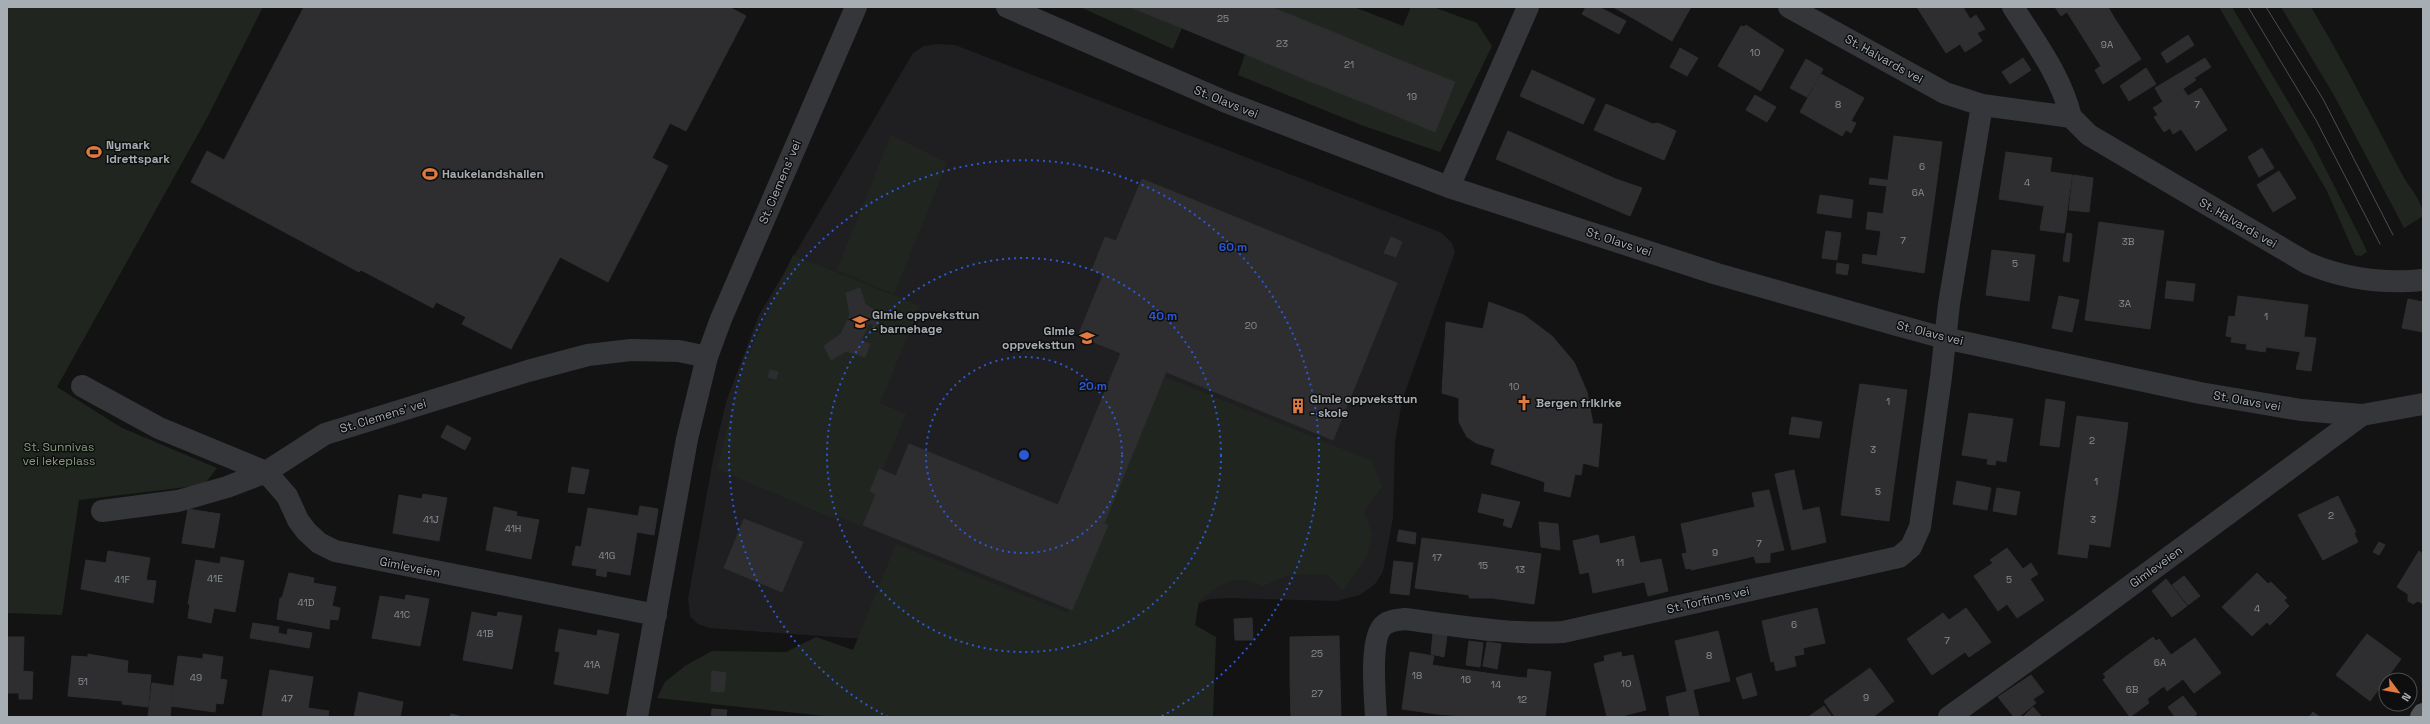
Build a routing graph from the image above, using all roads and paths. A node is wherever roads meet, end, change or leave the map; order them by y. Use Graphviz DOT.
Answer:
graph roads {
  1 [pos="856,7"];
  2 [pos="1007,7"];
  3 [pos="1528,7"];
  4 [pos="1789,7"];
  5 [pos="2013,7"];
  6 [pos="1982,105"];
  7 [pos="2071,117"];
  8 [pos="1449,187"];
  9 [pos="2423,280"];
  10 [pos="1944,338"];
  11 [pos="707,357"];
  12 [pos="82,386"];
  13 [pos="2423,404"];
  14 [pos="2362,415"];
  15 [pos="266,472"];
  16 [pos="102,511"];
  17 [pos="656,615"];
  18 [pos="2423,714"];
  19 [pos="637,717"];
  20 [pos="1376,717"];
  21 [pos="1949,717"];
  22 [pos="2421,717"];
  1 -- 11 [label="street, St. Clemens' vei"];
  2 -- 8 [label="street, St. Olavs vei"];
  3 -- 8 [label="street"];
  4 -- 6 [label="street, St. Halvards vei"];
  5 -- 7 [label="street, St. Halvards vei"];
  6 -- 7 [label="street, St. Halvards vei"];
  6 -- 10 [label="street"];
  7 -- 9 [label="street, St. Halvards vei"];
  8 -- 10 [label="street, St. Olavs vei"];
  10 -- 14 [label="street, St. Olavs vei"];
  10 -- 20 [label="street, St. Torfinns vei"];
  11 -- 15 [label="street, St. Clemens' vei"];
  11 -- 17 [label="street, St. Clemens' vei"];
  12 -- 15 [label="street"];
  13 -- 14 [label="street, St. Olavs vei"];
  14 -- 21 [label="street, Gimleveien"];
  15 -- 16 [label="street"];
  15 -- 17 [label="street, Gimleveien"];
  17 -- 19 [label="street"];
  18 -- 22 [label="main road"];
}
